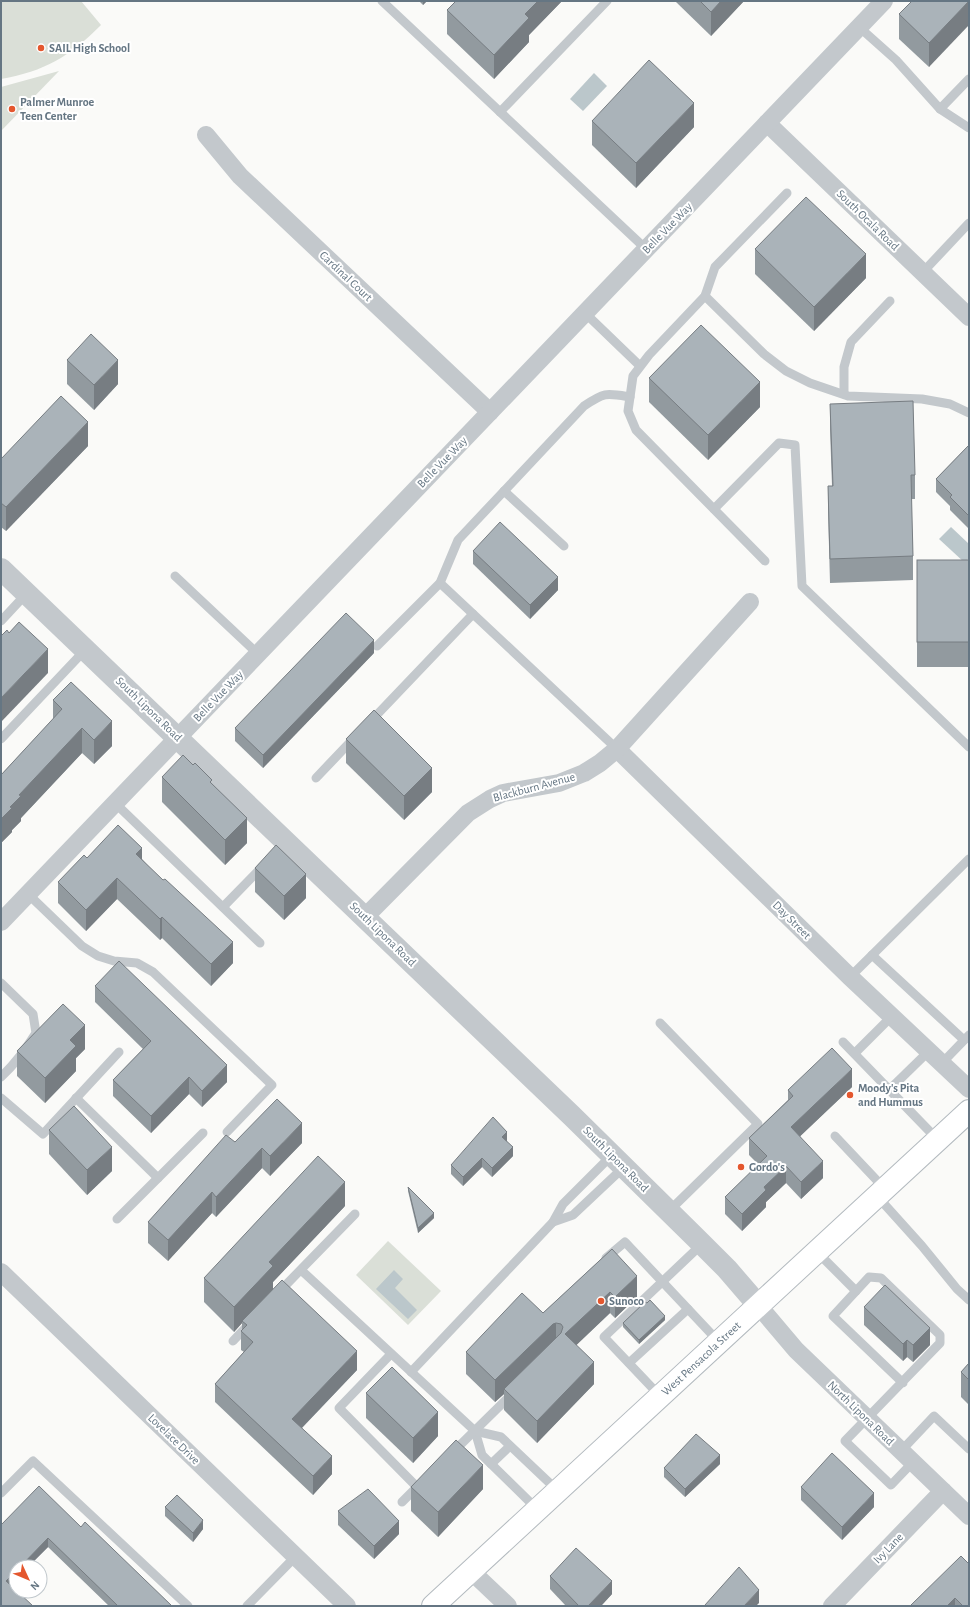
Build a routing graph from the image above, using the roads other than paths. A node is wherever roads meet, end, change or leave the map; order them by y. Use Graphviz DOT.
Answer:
graph roads {
  1 [pos="382,1"];
  2 [pos="607,1"];
  3 [pos="884,1"];
  4 [pos="859,27"];
  5 [pos="969,79"];
  6 [pos="940,108"];
  7 [pos="500,112"];
  8 [pos="767,123"];
  9 [pos="969,128"];
  10 [pos="206,135"];
  11 [pos="787,194"];
  12 [pos="969,223"];
  13 [pos="646,250"];
  14 [pos="922,272"];
  15 [pos="705,296"];
  16 [pos="890,301"];
  17 [pos="585,313"];
  18 [pos="969,317"];
  19 [pos="640,366"];
  20 [pos="844,394"];
  21 [pos="630,397"];
  22 [pos="490,412"];
  23 [pos="969,412"];
  24 [pos="504,491"];
  25 [pos="714,509"];
  26 [pos="564,546"];
  27 [pos="765,560"];
  28 [pos="1,569"];
  29 [pos="175,576"];
  30 [pos="440,583"];
  31 [pos="27,593"];
  32 [pos="750,602"];
  33 [pos="473,614"];
  34 [pos="1,621"];
  35 [pos="378,646"];
  36 [pos="86,649"];
  37 [pos="258,654"];
  38 [pos="178,737"];
  39 [pos="1,739"];
  40 [pos="969,747"];
  41 [pos="617,749"];
  42 [pos="316,778"];
  43 [pos="115,803"];
  44 [pos="271,858"];
  45 [pos="969,859"];
  46 [pos="28,894"];
  47 [pos="224,907"];
  48 [pos="365,917"];
  49 [pos="1,922"];
  50 [pos="260,943"];
  51 [pos="872,955"];
  52 [pos="850,977"];
  53 [pos="1,983"];
  54 [pos="892,1016"];
  55 [pos="660,1023"];
  56 [pos="967,1038"];
  57 [pos="843,1042"];
  58 [pos="119,1052"];
  59 [pos="855,1053"];
  60 [pos="935,1057"];
  61 [pos="1,1077"];
  62 [pos="969,1089"];
  63 [pos="890,1090"];
  64 [pos="1,1098"];
  65 [pos="76,1098"];
  66 [pos="969,1111"];
  67 [pos="227,1132"];
  68 [pos="203,1133"];
  69 [pos="835,1136"];
  70 [pos="938,1140"];
  71 [pos="618,1161"];
  72 [pos="158,1178"];
  73 [pos="576,1190"];
  74 [pos="881,1192"];
  75 [pos="588,1200"];
  76 [pos="669,1211"];
  77 [pos="355,1214"];
  78 [pos="117,1219"];
  79 [pos="554,1222"];
  80 [pos="702,1244"];
  81 [pos="816,1252"];
  82 [pos="601,1263"];
  83 [pos="301,1270"];
  84 [pos="1,1272"];
  85 [pos="662,1282"];
  86 [pos="856,1291"];
  87 [pos="969,1300"];
  88 [pos="269,1303"];
  89 [pos="758,1305"];
  90 [pos="688,1309"];
  91 [pos="259,1314"];
  92 [pos="232,1341"];
  93 [pos="719,1342"];
  94 [pos="391,1354"];
  95 [pos="630,1364"];
  96 [pos="411,1372"];
  97 [pos="902,1383"];
  98 [pos="518,1388"];
  99 [pos="660,1396"];
  100 [pos="867,1418"];
  101 [pos="475,1431"];
  102 [pos="510,1446"];
  103 [pos="969,1449"];
  104 [pos="907,1456"];
  105 [pos="446,1459"];
  106 [pos="491,1464"];
  107 [pos="558,1491"];
  108 [pos="943,1491"];
  109 [pos="1,1493"];
  110 [pos="402,1502"];
  111 [pos="538,1510"];
  112 [pos="969,1516"];
  113 [pos="296,1556"];
  114 [pos="471,1571"];
  115 [pos="188,1606"];
  116 [pos="247,1606"];
  117 [pos="347,1606"];
  118 [pos="433,1606"];
  119 [pos="508,1606"];
  120 [pos="832,1606"];
  1 -- 7 [label="lane"];
  2 -- 7 [label="lane"];
  3 -- 4 [label="street, Belle Vue Way"];
  4 -- 6 [label="lane"];
  4 -- 8 [label="street, Belle Vue Way"];
  5 -- 6 [label="lane"];
  6 -- 9 [label="lane"];
  7 -- 13 [label="lane"];
  8 -- 13 [label="street, Belle Vue Way"];
  8 -- 14 [label="street, South Ocala Road"];
  10 -- 22 [label="street, Cardinal Court"];
  11 -- 15 [label="lane"];
  12 -- 14 [label="lane"];
  13 -- 17 [label="street, Belle Vue Way"];
  14 -- 18 [label="street, South Ocala Road"];
  15 -- 19 [label="lane"];
  15 -- 20 [label="lane"];
  16 -- 20 [label="lane"];
  17 -- 19 [label="lane"];
  17 -- 22 [label="street, Belle Vue Way"];
  19 -- 21 [label="lane"];
  20 -- 23 [label="lane"];
  21 -- 24 [label="lane"];
  21 -- 25 [label="lane"];
  22 -- 37 [label="street, Belle Vue Way"];
  24 -- 26 [label="lane"];
  24 -- 30 [label="lane"];
  25 -- 27 [label="lane"];
  25 -- 40 [label="lane"];
  28 -- 31 [label="street, South Lipona Road"];
  29 -- 37 [label="lane"];
  30 -- 33 [label="lane"];
  30 -- 35 [label="lane"];
  31 -- 34 [label="lane"];
  31 -- 36 [label="street, South Lipona Road"];
  32 -- 41 [label="street, Blackburn Avenue"];
  33 -- 41 [label="lane"];
  33 -- 42 [label="lane"];
  36 -- 38 [label="street, South Lipona Road"];
  36 -- 39 [label="lane"];
  37 -- 38 [label="street, Belle Vue Way"];
  38 -- 43 [label="street, Belle Vue Way"];
  38 -- 48 [label="street, South Lipona Road"];
  41 -- 48 [label="street, Blackburn Avenue"];
  41 -- 52 [label="street, Day Street"];
  43 -- 46 [label="street, Belle Vue Way"];
  43 -- 47 [label="lane"];
  44 -- 47 [label="lane"];
  45 -- 51 [label="lane"];
  46 -- 49 [label="street, Belle Vue Way"];
  46 -- 67 [label="lane"];
  47 -- 50 [label="lane"];
  48 -- 71 [label="street, South Lipona Road"];
  51 -- 52 [label="lane"];
  51 -- 56 [label="lane"];
  52 -- 54 [label="street, Day Street"];
  53 -- 61 [label="lane"];
  54 -- 59 [label="lane"];
  54 -- 60 [label="street, Day Street"];
  55 -- 76 [label="lane"];
  56 -- 60 [label="lane"];
  57 -- 59 [label="lane"];
  58 -- 65 [label="lane"];
  59 -- 63 [label="lane"];
  60 -- 62 [label="street, Day Street"];
  60 -- 63 [label="lane"];
  63 -- 70 [label="lane"];
  64 -- 65 [label="lane"];
  65 -- 72 [label="lane"];
  66 -- 70 [label="main road, West Pensacola Street"];
  68 -- 72 [label="lane"];
  69 -- 74 [label="lane"];
  70 -- 74 [label="main road, West Pensacola Street"];
  71 -- 73 [label="lane"];
  71 -- 75 [label="lane"];
  71 -- 76 [label="street, South Lipona Road"];
  72 -- 78 [label="lane"];
  73 -- 75 [label="lane"];
  73 -- 79 [label="lane"];
  74 -- 81 [label="main road, West Pensacola Street"];
  74 -- 87 [label="lane"];
  75 -- 79 [label="lane"];
  76 -- 80 [label="street, South Lipona Road"];
  77 -- 83 [label="lane"];
  79 -- 96 [label="lane"];
  80 -- 85 [label="lane"];
  80 -- 89 [label="street, South Lipona Road"];
  81 -- 86 [label="lane"];
  81 -- 89 [label="main road, West Pensacola Street"];
  82 -- 85 [label="lane"];
  83 -- 88 [label="lane"];
  83 -- 94 [label="lane"];
  84 -- 113 [label="street, Lovelace Drive"];
  85 -- 90 [label="lane"];
  85 -- 95 [label="lane"];
  86 -- 97 [label="lane"];
  86 -- 97 [label="lane"];
  89 -- 93 [label="main road, West Pensacola Street"];
  89 -- 100 [label="street, North Lipona Road"];
  90 -- 93 [label="lane"];
  90 -- 95 [label="lane"];
  91 -- 92 [label="lane"];
  93 -- 99 [label="main road, West Pensacola Street"];
  94 -- 96 [label="lane"];
  94 -- 110 [label="lane"];
  95 -- 99 [label="lane"];
  96 -- 101 [label="lane"];
  97 -- 100 [label="lane"];
  98 -- 101 [label="lane"];
  99 -- 107 [label="main road, West Pensacola Street"];
  100 -- 104 [label="street, North Lipona Road"];
  100 -- 104 [label="lane"];
  101 -- 102 [label="lane"];
  101 -- 105 [label="lane"];
  101 -- 106 [label="lane"];
  102 -- 106 [label="lane"];
  102 -- 107 [label="lane"];
  103 -- 104 [label="lane"];
  104 -- 108 [label="street, North Lipona Road"];
  106 -- 111 [label="lane"];
  107 -- 111 [label="main road, West Pensacola Street"];
  108 -- 112 [label="street, North Lipona Road"];
  108 -- 120 [label="street, Ivy Lane"];
  109 -- 115 [label="lane"];
  111 -- 114 [label="main road, West Pensacola Street"];
  113 -- 116 [label="lane"];
  113 -- 117 [label="street, Lovelace Drive"];
  114 -- 118 [label="main road, West Pensacola Street"];
  114 -- 119 [label="street"];
}
